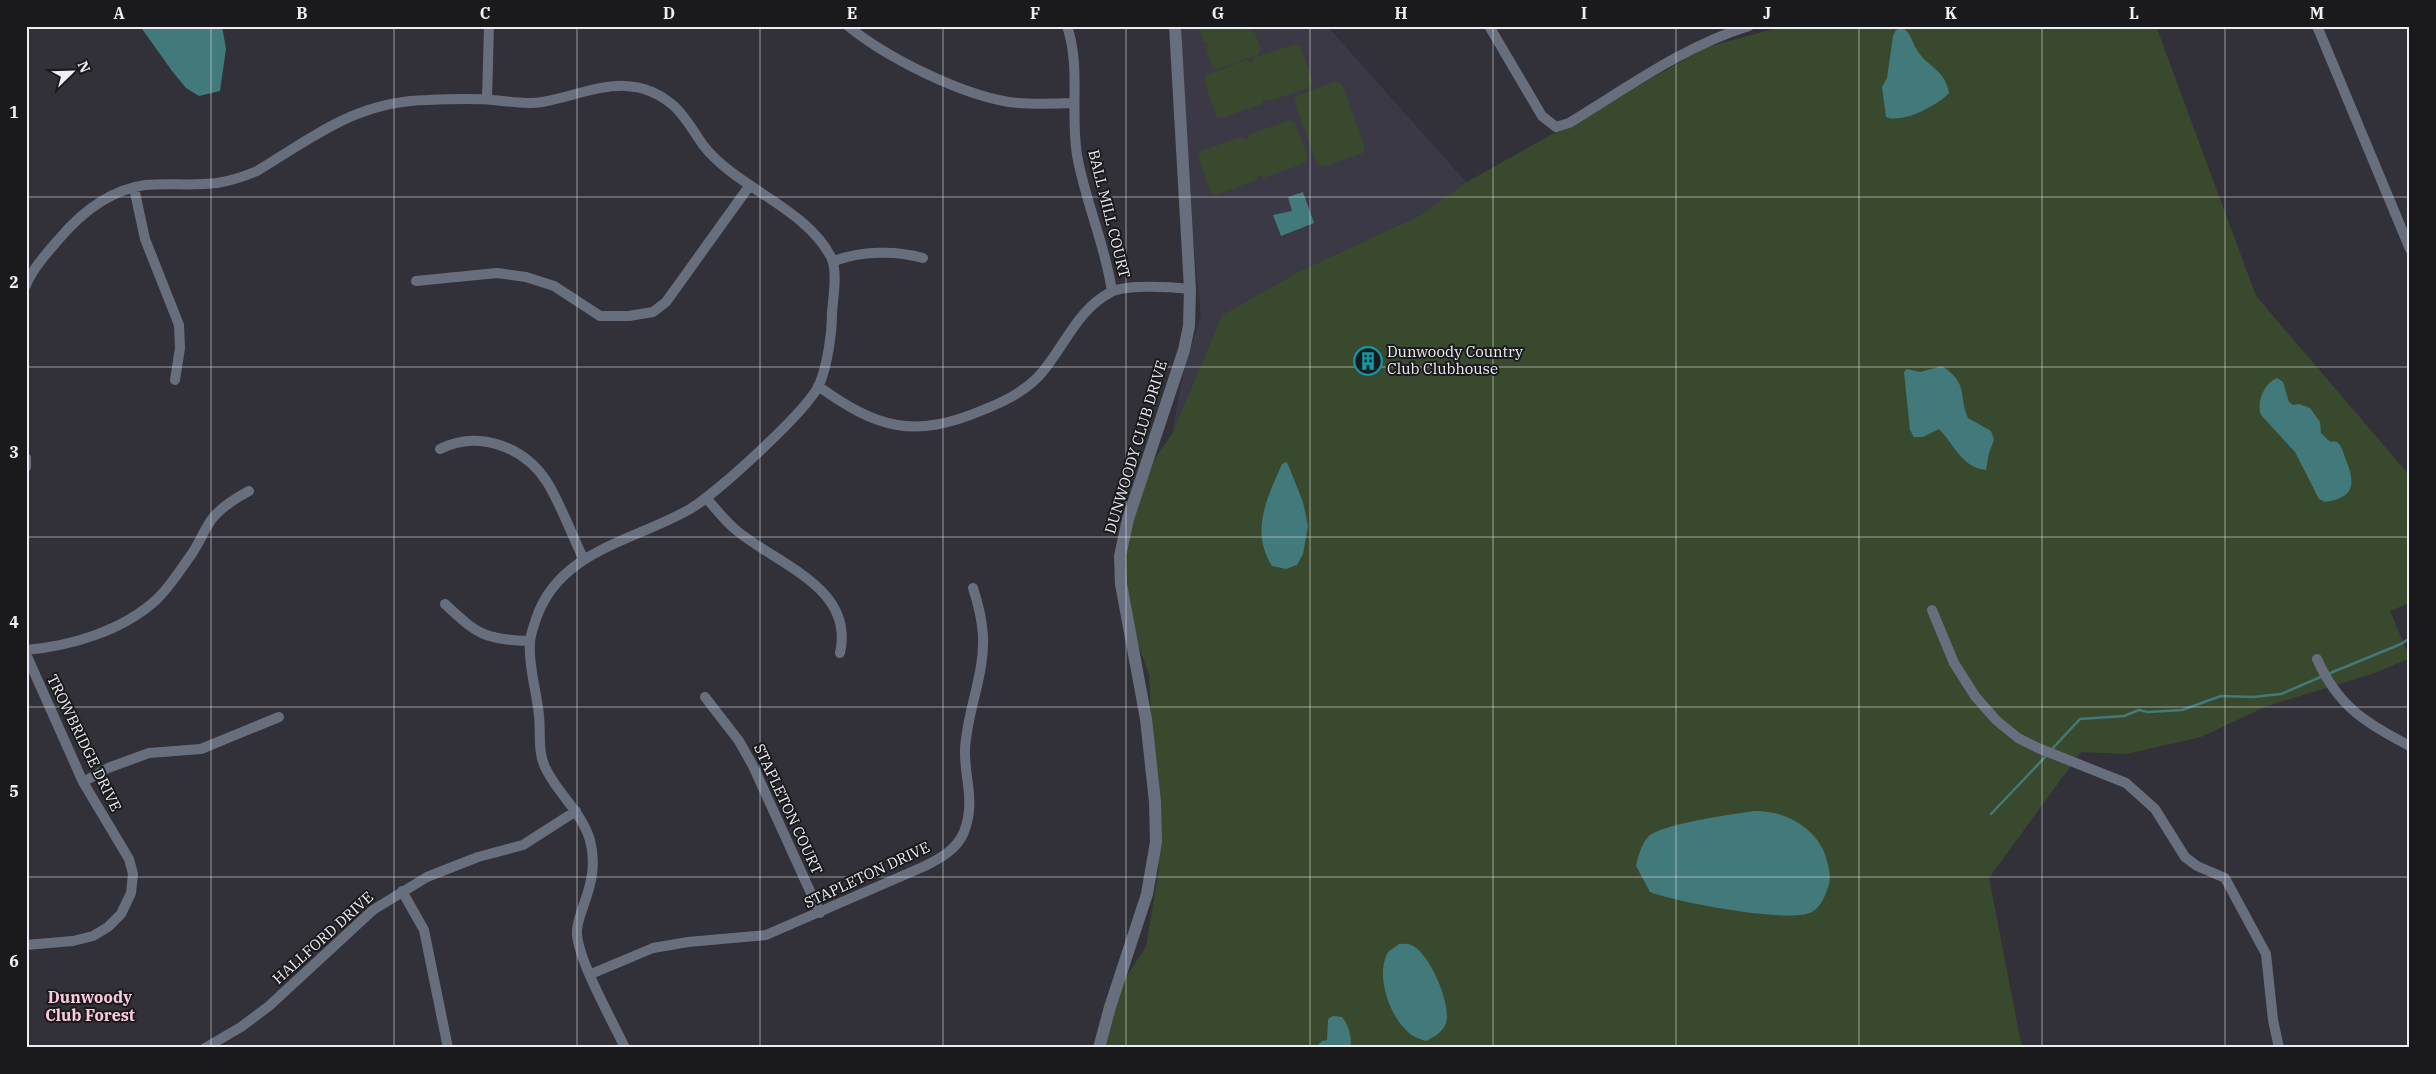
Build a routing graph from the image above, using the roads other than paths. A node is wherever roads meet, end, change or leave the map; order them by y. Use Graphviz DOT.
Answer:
graph roads {
  1 [pos="489,26"];
  2 [pos="848,26"];
  3 [pos="1067,26"];
  4 [pos="1175,26"];
  5 [pos="1489,26"];
  6 [pos="1749,26"];
  7 [pos="2317,26"];
  8 [pos="487,99"];
  9 [pos="1074,104"];
  10 [pos="750,184"];
  11 [pos="134,188"];
  12 [pos="2410,249"];
  13 [pos="923,258"];
  14 [pos="834,261"];
  15 [pos="27,281"];
  16 [pos="416,281"];
  17 [pos="1190,289"];
  18 [pos="1112,291"];
  19 [pos="175,380"];
  20 [pos="818,386"];
  21 [pos="440,449"];
  22 [pos="26,458"];
  23 [pos="26,467"];
  24 [pos="248,491"];
  25 [pos="706,499"];
  26 [pos="583,558"];
  27 [pos="973,588"];
  28 [pos="445,604"];
  29 [pos="1932,610"];
  30 [pos="530,641"];
  31 [pos="26,652"];
  32 [pos="840,653"];
  33 [pos="2317,659"];
  34 [pos="705,697"];
  35 [pos="279,717"];
  36 [pos="2410,746"];
  37 [pos="83,782"];
  38 [pos="576,811"];
  39 [pos="402,891"];
  40 [pos="820,913"];
  41 [pos="26,945"];
  42 [pos="591,974"];
  43 [pos="210,1047"];
  44 [pos="448,1048"];
  45 [pos="625,1048"];
  46 [pos="1099,1048"];
  47 [pos="2279,1048"];
  1 -- 8 [label="street"];
  2 -- 9 [label="street"];
  3 -- 9 [label="street, BALL MILL COURT"];
  4 -- 17 [label="street, DUNWOODY CLUB DRIVE"];
  5 -- 6 [label="street"];
  7 -- 12 [label="street"];
  8 -- 10 [label="street"];
  8 -- 11 [label="street"];
  9 -- 18 [label="street, BALL MILL COURT"];
  10 -- 14 [label="street"];
  10 -- 16 [label="street"];
  11 -- 15 [label="street"];
  11 -- 19 [label="street"];
  13 -- 14 [label="street"];
  14 -- 20 [label="street"];
  17 -- 18 [label="street"];
  17 -- 46 [label="street, DUNWOODY CLUB DRIVE"];
  18 -- 20 [label="street"];
  20 -- 25 [label="street"];
  21 -- 26 [label="street"];
  22 -- 23 [label="street"];
  24 -- 31 [label="street"];
  25 -- 26 [label="street"];
  25 -- 32 [label="street"];
  26 -- 30 [label="street"];
  27 -- 40 [label="street, STAPLETON DRIVE"];
  28 -- 30 [label="street"];
  29 -- 47 [label="street"];
  30 -- 38 [label="street"];
  31 -- 37 [label="street, TROWBRIDGE DRIVE"];
  33 -- 36 [label="street"];
  34 -- 40 [label="street, STAPLETON COURT"];
  35 -- 37 [label="street"];
  37 -- 41 [label="street, TROWBRIDGE DRIVE"];
  38 -- 39 [label="street, HALLFORD DRIVE"];
  38 -- 42 [label="street"];
  39 -- 43 [label="street, HALLFORD DRIVE"];
  39 -- 44 [label="street"];
  40 -- 42 [label="street, STAPLETON DRIVE"];
  42 -- 45 [label="street"];
}
